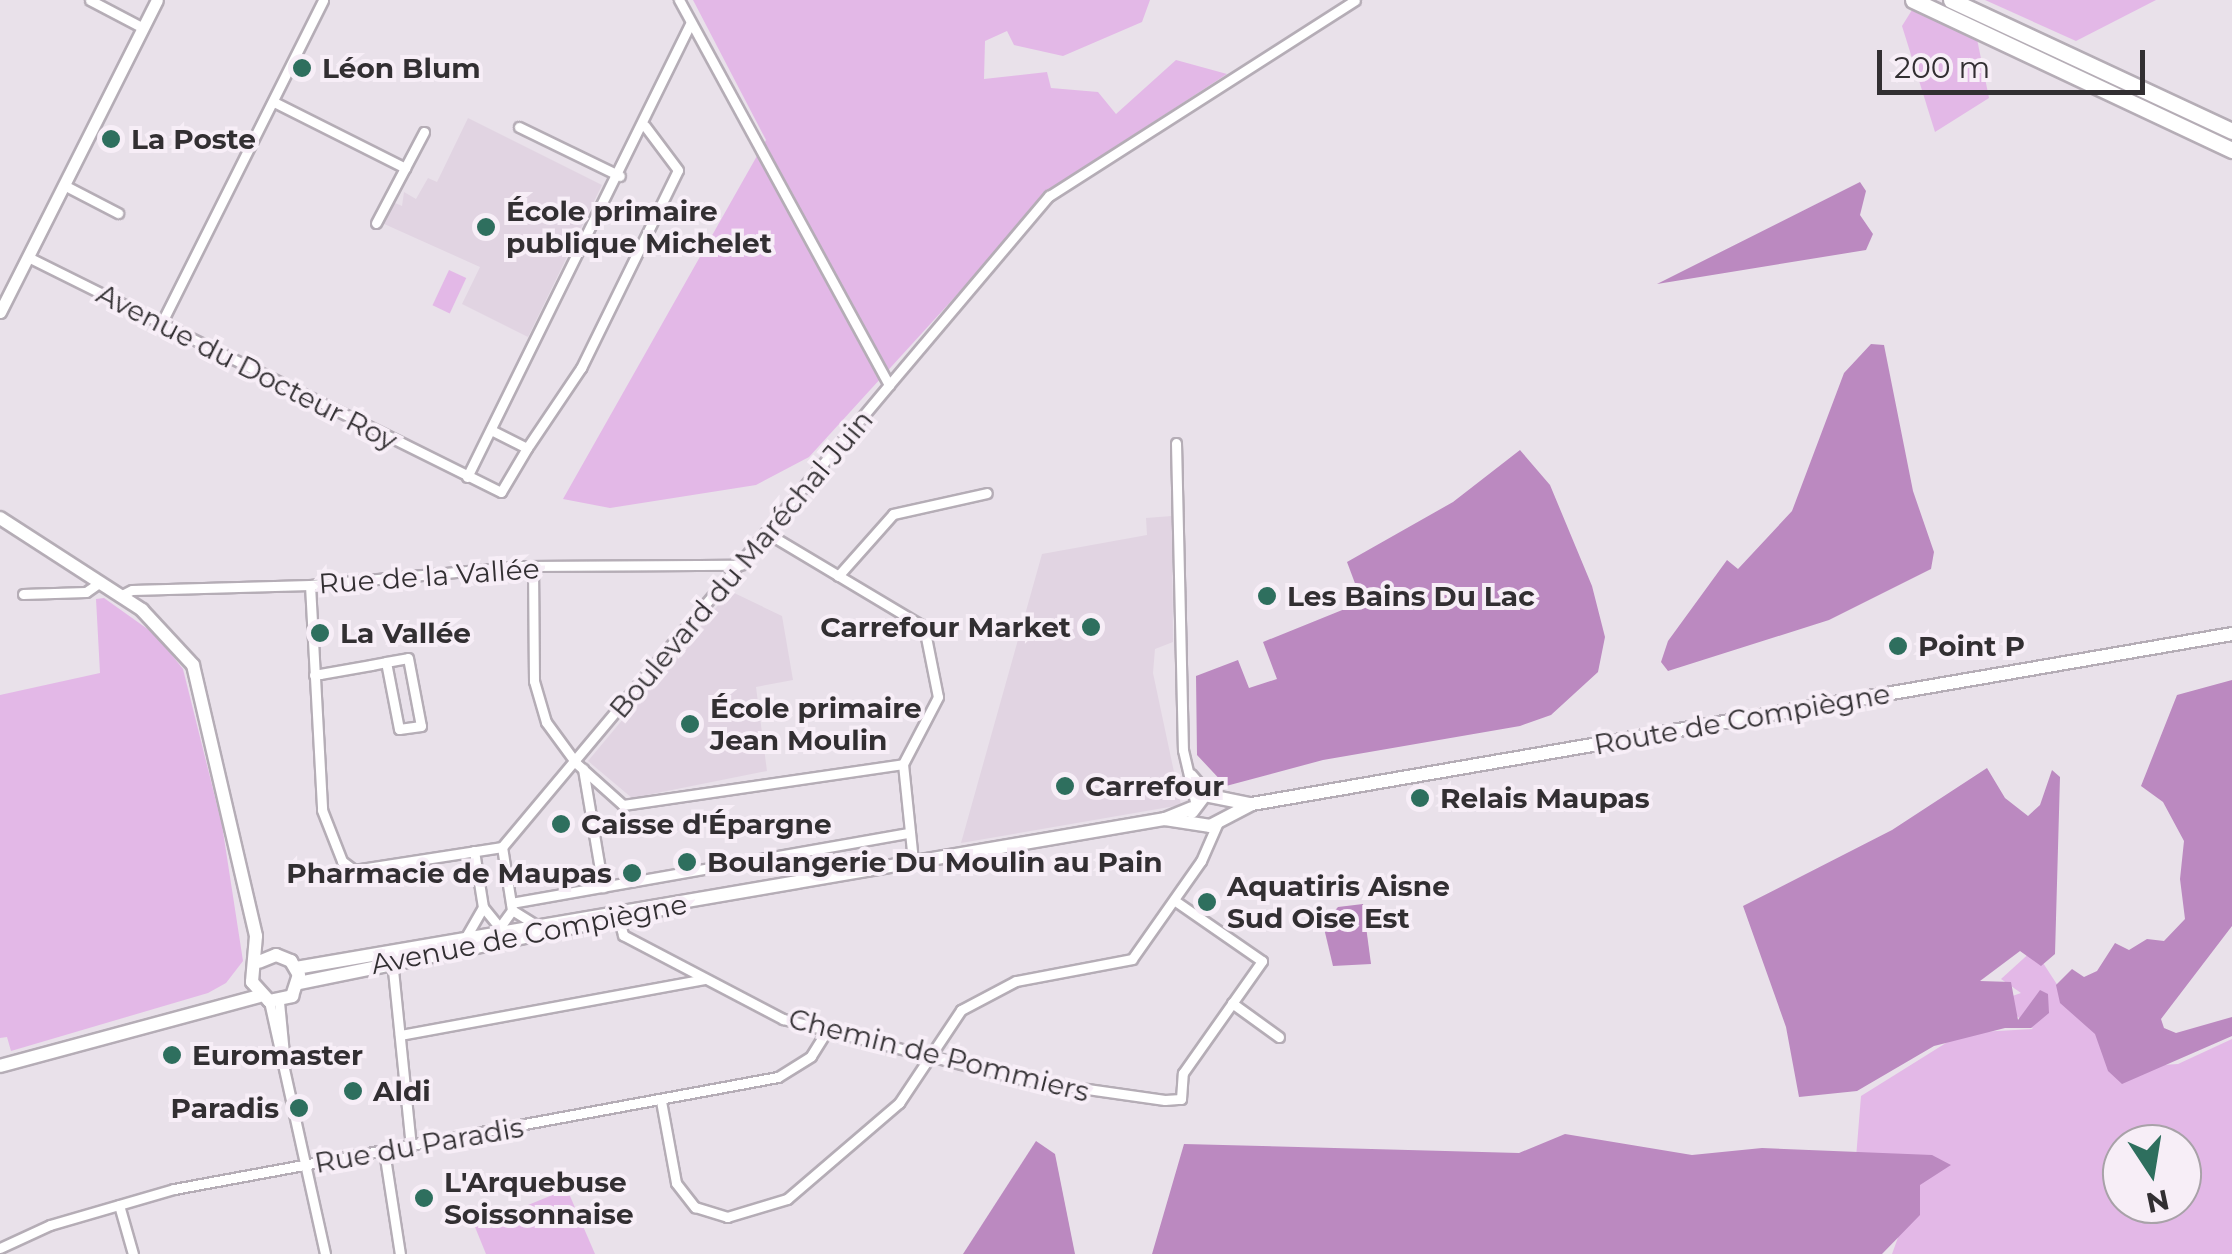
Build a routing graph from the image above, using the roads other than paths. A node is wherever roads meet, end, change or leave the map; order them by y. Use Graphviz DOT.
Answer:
graph roads {
  1 [pos="90,0"];
  2 [pos="157,0"];
  3 [pos="323,0"];
  4 [pos="679,0"];
  5 [pos="1355,0"];
  6 [pos="1914,0"];
  7 [pos="1951,0"];
  8 [pos="690,24"];
  9 [pos="143,28"];
  10 [pos="274,102"];
  11 [pos="519,126"];
  12 [pos="645,126"];
  13 [pos="2232,131"];
  14 [pos="424,132"];
  15 [pos="2232,150"];
  16 [pos="405,168"];
  17 [pos="620,176"];
  18 [pos="64,185"];
  19 [pos="118,213"];
  20 [pos="376,223"];
  21 [pos="28,257"];
  22 [pos="0,312"];
  23 [pos="161,324"];
  24 [pos="889,384"];
  25 [pos="491,430"];
  26 [pos="1176,443"];
  27 [pos="527,448"];
  28 [pos="467,477"];
  29 [pos="987,494"];
  30 [pos="0,518"];
  31 [pos="768,533"];
  32 [pos="741,565"];
  33 [pos="533,566"];
  34 [pos="838,576"];
  35 [pos="99,582"];
  36 [pos="310,585"];
  37 [pos="23,594"];
  38 [pos="120,596"];
  39 [pos="2232,634"];
  40 [pos="386,662"];
  41 [pos="314,675"];
  42 [pos="903,764"];
  43 [pos="579,766"];
  44 [pos="1190,774"];
  45 [pos="1214,797"];
  46 [pos="1252,804"];
  47 [pos="1196,814"];
  48 [pos="1220,819"];
  49 [pos="910,833"];
  50 [pos="502,847"];
  51 [pos="1205,850"];
  52 [pos="474,851"];
  53 [pos="913,861"];
  54 [pos="603,887"];
  55 [pos="1174,900"];
  56 [pos="511,906"];
  57 [pos="483,907"];
  58 [pos="617,916"];
  59 [pos="534,924"];
  60 [pos="501,929"];
  61 [pos="256,936"];
  62 [pos="523,938"];
  63 [pos="470,940"];
  64 [pos="391,954"];
  65 [pos="276,955"];
  66 [pos="259,962"];
  67 [pos="298,976"];
  68 [pos="704,979"];
  69 [pos="252,982"];
  70 [pos="269,1000"];
  71 [pos="1232,1003"];
  72 [pos="205,1006"];
  73 [pos="826,1032"];
  74 [pos="400,1035"];
  75 [pos="1279,1037"];
  76 [pos="930,1055"];
  77 [pos="0,1066"];
  78 [pos="661,1101"];
  79 [pos="411,1146"];
  80 [pos="384,1151"];
  81 [pos="306,1165"];
  82 [pos="118,1206"];
  83 [pos="0,1248"];
  84 [pos="133,1254"];
  85 [pos="326,1254"];
  86 [pos="400,1254"];
  1 -- 9 [label="street"];
  2 -- 9 [label="street"];
  3 -- 10 [label="street"];
  4 -- 8 [label="street, Boulevard du Maréchal Juin"];
  5 -- 24 [label="street"];
  6 -- 15 [label="highway"];
  7 -- 13 [label="highway"];
  8 -- 12 [label="street"];
  8 -- 24 [label="street, Boulevard du Maréchal Juin"];
  9 -- 18 [label="street"];
  10 -- 16 [label="street"];
  10 -- 23 [label="street"];
  11 -- 17 [label="street"];
  12 -- 17 [label="street"];
  12 -- 27 [label="street"];
  14 -- 16 [label="street"];
  16 -- 20 [label="street"];
  17 -- 25 [label="street"];
  18 -- 19 [label="street"];
  18 -- 21 [label="street"];
  21 -- 22 [label="street"];
  21 -- 23 [label="street, Avenue du Docteur Roy"];
  23 -- 28 [label="street, Avenue du Docteur Roy"];
  24 -- 31 [label="street, Boulevard du Maréchal Juin"];
  25 -- 27 [label="street"];
  25 -- 28 [label="street"];
  26 -- 44 [label="street"];
  27 -- 28 [label="street"];
  29 -- 34 [label="street"];
  30 -- 35 [label="main road"];
  31 -- 32 [label="street, Boulevard du Maréchal Juin"];
  31 -- 34 [label="street"];
  32 -- 33 [label="street, Rue de la Vallée"];
  32 -- 43 [label="street, Boulevard du Maréchal Juin"];
  33 -- 36 [label="street, Rue de la Vallée"];
  33 -- 43 [label="street"];
  34 -- 42 [label="street"];
  35 -- 37 [label="street"];
  35 -- 38 [label="main road"];
  36 -- 38 [label="street, Rue de la Vallée"];
  36 -- 41 [label="street"];
  38 -- 61 [label="main road"];
  39 -- 46 [label="main road, Route de Compiègne"];
  40 -- 40 [label="street"];
  40 -- 41 [label="street"];
  41 -- 52 [label="street"];
  42 -- 43 [label="street"];
  42 -- 49 [label="street"];
  43 -- 50 [label="street, Boulevard du Maréchal Juin"];
  43 -- 54 [label="street"];
  44 -- 45 [label="street"];
  44 -- 47 [label="street"];
  45 -- 46 [label="main road"];
  45 -- 47 [label="main road"];
  45 -- 48 [label="main road"];
  46 -- 48 [label="main road"];
  47 -- 48 [label="main road"];
  47 -- 51 [label="street"];
  47 -- 53 [label="main road, Avenue de Compiègne"];
  48 -- 51 [label="street"];
  49 -- 53 [label="street"];
  49 -- 54 [label="street"];
  50 -- 52 [label="street"];
  50 -- 56 [label="street"];
  51 -- 55 [label="street"];
  52 -- 57 [label="street"];
  53 -- 58 [label="main road, Avenue de Compiègne"];
  54 -- 56 [label="street"];
  55 -- 71 [label="street"];
  55 -- 76 [label="street"];
  56 -- 59 [label="street"];
  56 -- 60 [label="street"];
  57 -- 60 [label="street"];
  57 -- 63 [label="street"];
  58 -- 59 [label="main road, Avenue de Compiègne"];
  58 -- 62 [label="main road, Avenue de Compiègne"];
  58 -- 68 [label="street, Chemin de Pommiers"];
  59 -- 60 [label="main road, Avenue de Compiègne"];
  60 -- 62 [label="street"];
  60 -- 63 [label="main road, Avenue de Compiègne"];
  61 -- 65 [label="main road"];
  61 -- 66 [label="main road"];
  62 -- 63 [label="main road, Avenue de Compiègne"];
  63 -- 64 [label="main road, Avenue de Compiègne"];
  64 -- 67 [label="main road, Avenue de Compiègne"];
  64 -- 74 [label="street"];
  65 -- 66 [label="main road"];
  65 -- 67 [label="main road"];
  66 -- 69 [label="main road"];
  67 -- 70 [label="main road"];
  68 -- 73 [label="street, Chemin de Pommiers"];
  68 -- 74 [label="street"];
  69 -- 70 [label="main road"];
  69 -- 72 [label="main road"];
  70 -- 72 [label="main road"];
  70 -- 81 [label="street"];
  71 -- 75 [label="street"];
  71 -- 76 [label="street, Chemin de Pommiers"];
  72 -- 77 [label="main road"];
  73 -- 76 [label="street, Chemin de Pommiers"];
  73 -- 78 [label="street, Rue du Paradis"];
  74 -- 79 [label="street"];
  76 -- 78 [label="street"];
  78 -- 79 [label="street, Rue du Paradis"];
  79 -- 80 [label="street, Rue du Paradis"];
  80 -- 81 [label="street, Rue du Paradis"];
  80 -- 86 [label="street"];
  81 -- 82 [label="street, Rue du Paradis"];
  81 -- 85 [label="street"];
  82 -- 83 [label="street, Rue du Paradis"];
  82 -- 84 [label="street"];
}
